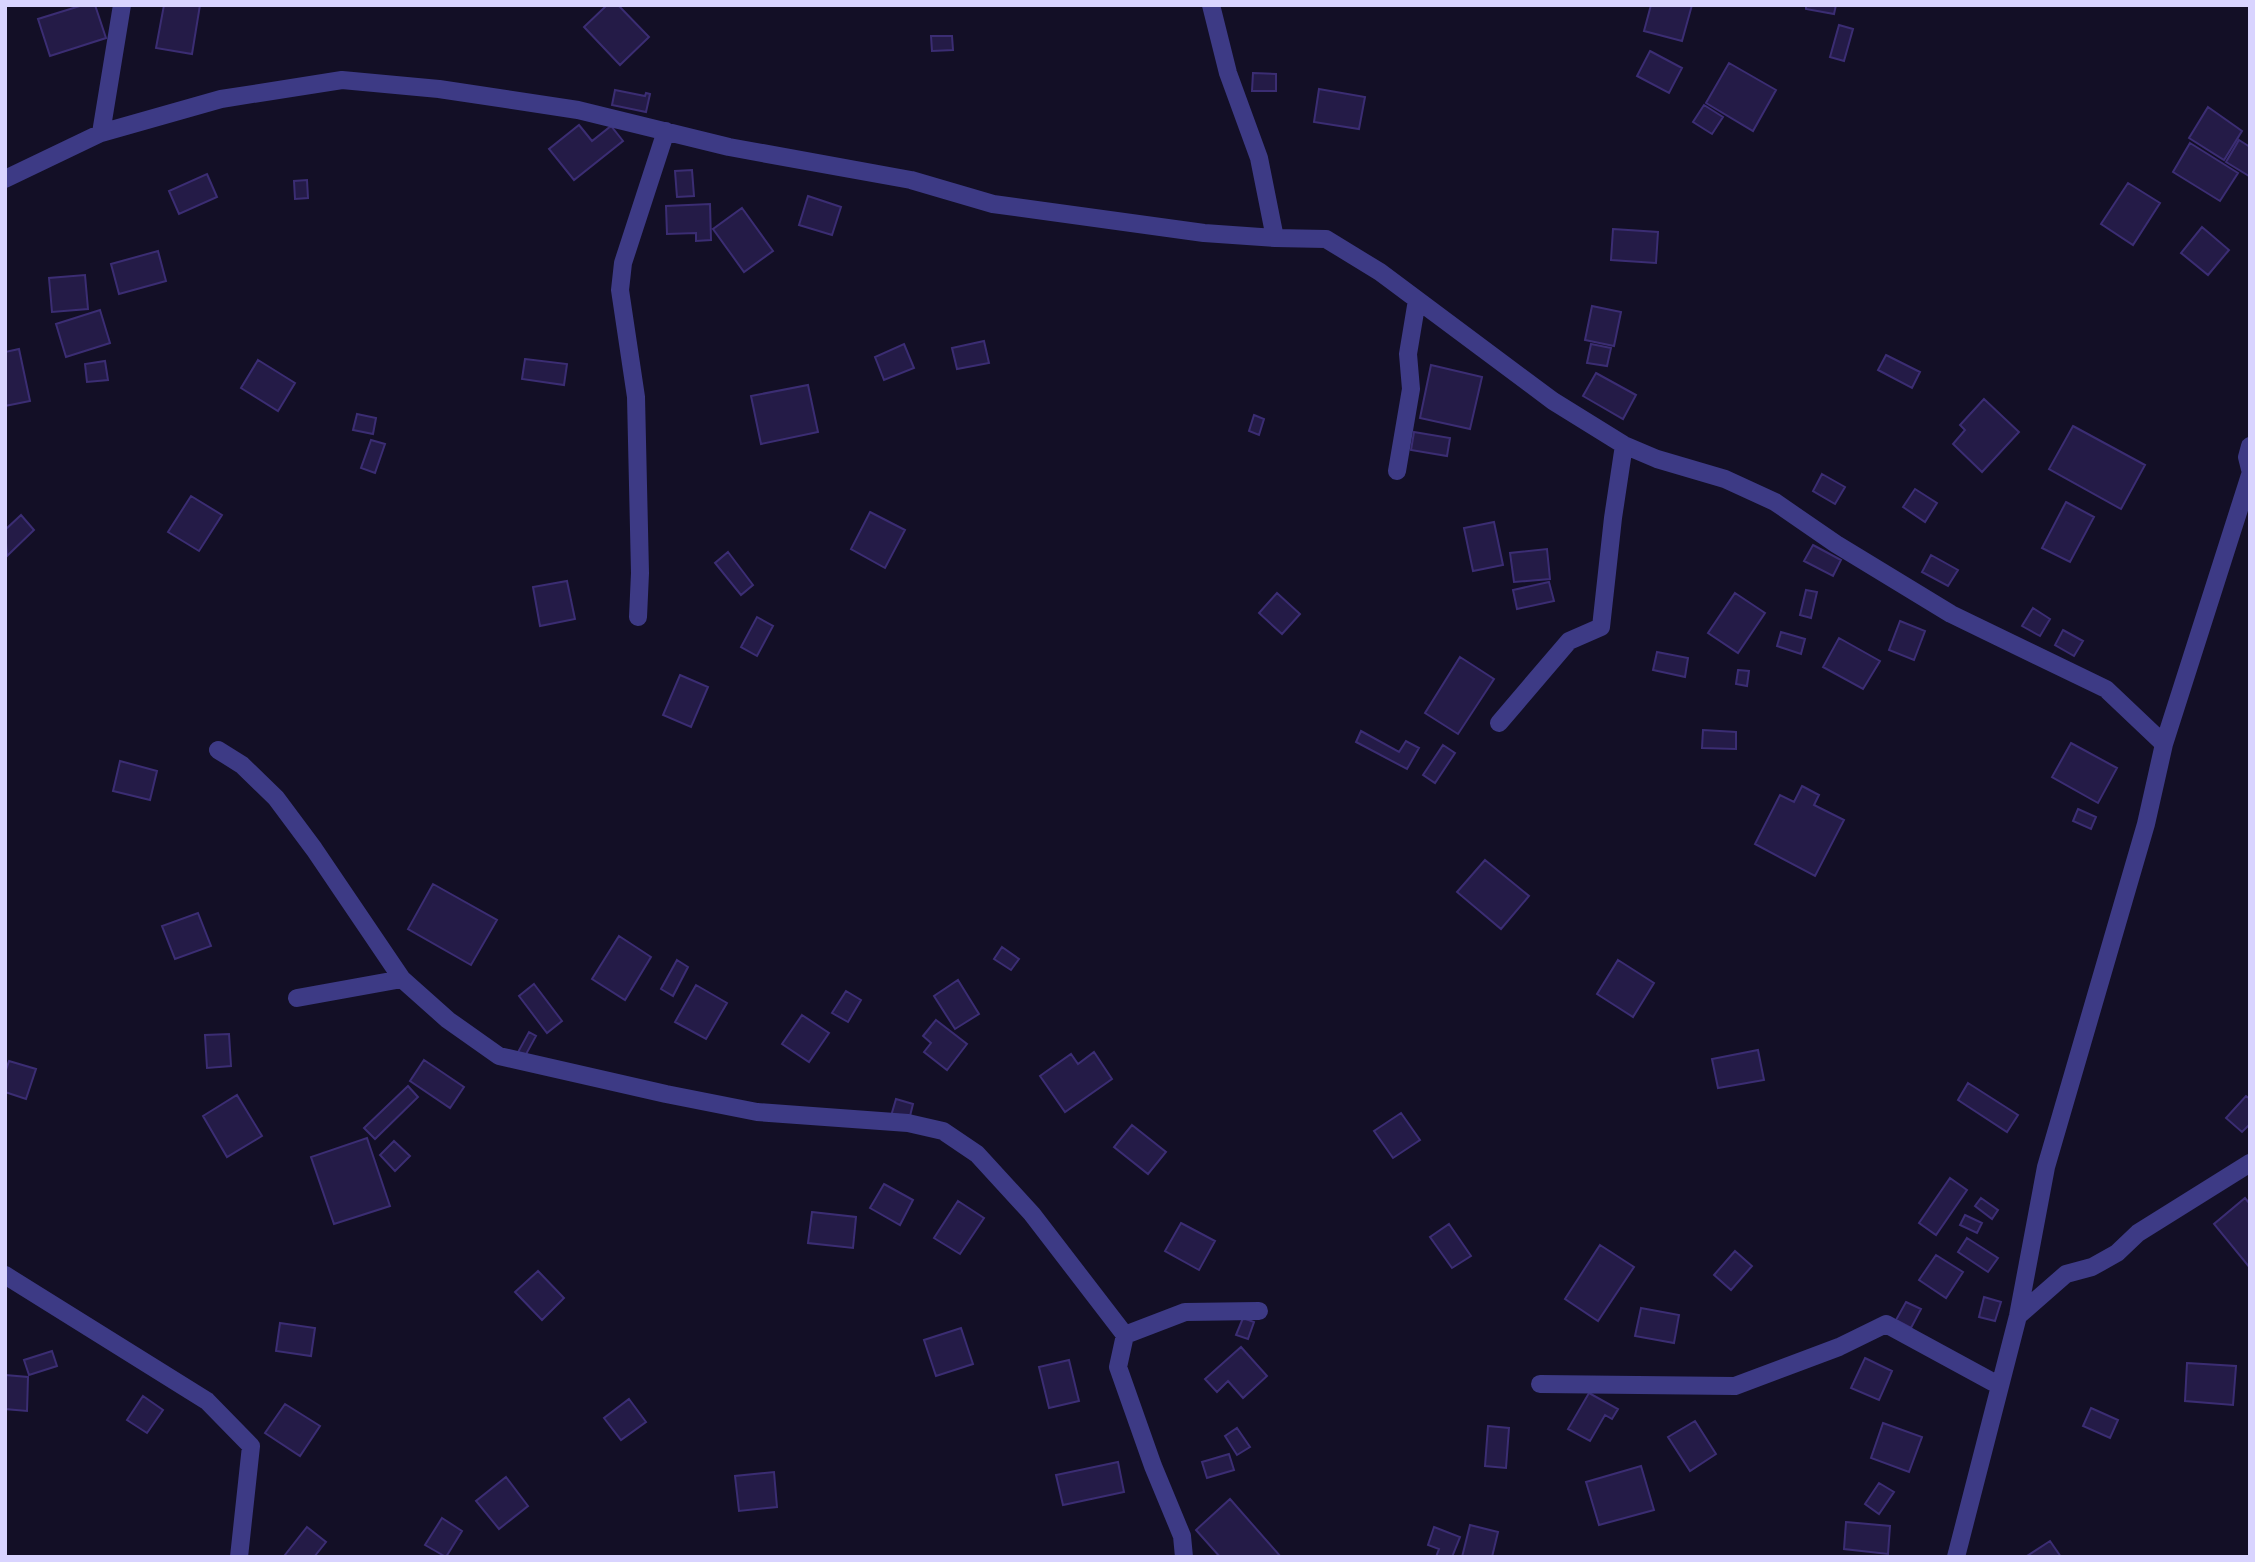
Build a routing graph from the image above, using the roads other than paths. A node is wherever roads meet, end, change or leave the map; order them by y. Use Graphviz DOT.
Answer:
graph roads {
  1 [pos="122,5"];
  2 [pos="1211,5"];
  3 [pos="666,131"];
  4 [pos="101,133"];
  5 [pos="5,179"];
  6 [pos="1275,238"];
  7 [pos="1417,300"];
  8 [pos="1624,445"];
  9 [pos="2250,446"];
  10 [pos="2250,469"];
  11 [pos="1397,471"];
  12 [pos="2250,475"];
  13 [pos="638,617"];
  14 [pos="1499,723"];
  15 [pos="2164,744"];
  16 [pos="218,750"];
  17 [pos="402,979"];
  18 [pos="297,998"];
  19 [pos="2250,1163"];
  20 [pos="5,1275"];
  21 [pos="1259,1311"];
  22 [pos="2018,1316"];
  23 [pos="1125,1335"];
  24 [pos="1540,1384"];
  25 [pos="2000,1386"];
  26 [pos="239,1557"];
  27 [pos="1184,1557"];
  28 [pos="1956,1557"];
  1 -- 4 [label="street"];
  2 -- 6 [label="street"];
  3 -- 4 [label="street"];
  3 -- 6 [label="street"];
  3 -- 13 [label="street"];
  4 -- 5 [label="street"];
  6 -- 7 [label="street"];
  7 -- 8 [label="street"];
  7 -- 11 [label="street"];
  8 -- 14 [label="street"];
  8 -- 15 [label="street"];
  9 -- 10 [label="street"];
  12 -- 15 [label="street"];
  15 -- 22 [label="street"];
  16 -- 17 [label="street"];
  17 -- 18 [label="street"];
  17 -- 23 [label="street"];
  19 -- 22 [label="street"];
  20 -- 26 [label="street"];
  21 -- 23 [label="street"];
  22 -- 25 [label="street"];
  23 -- 27 [label="street"];
  24 -- 25 [label="street"];
  25 -- 28 [label="street"];
}
